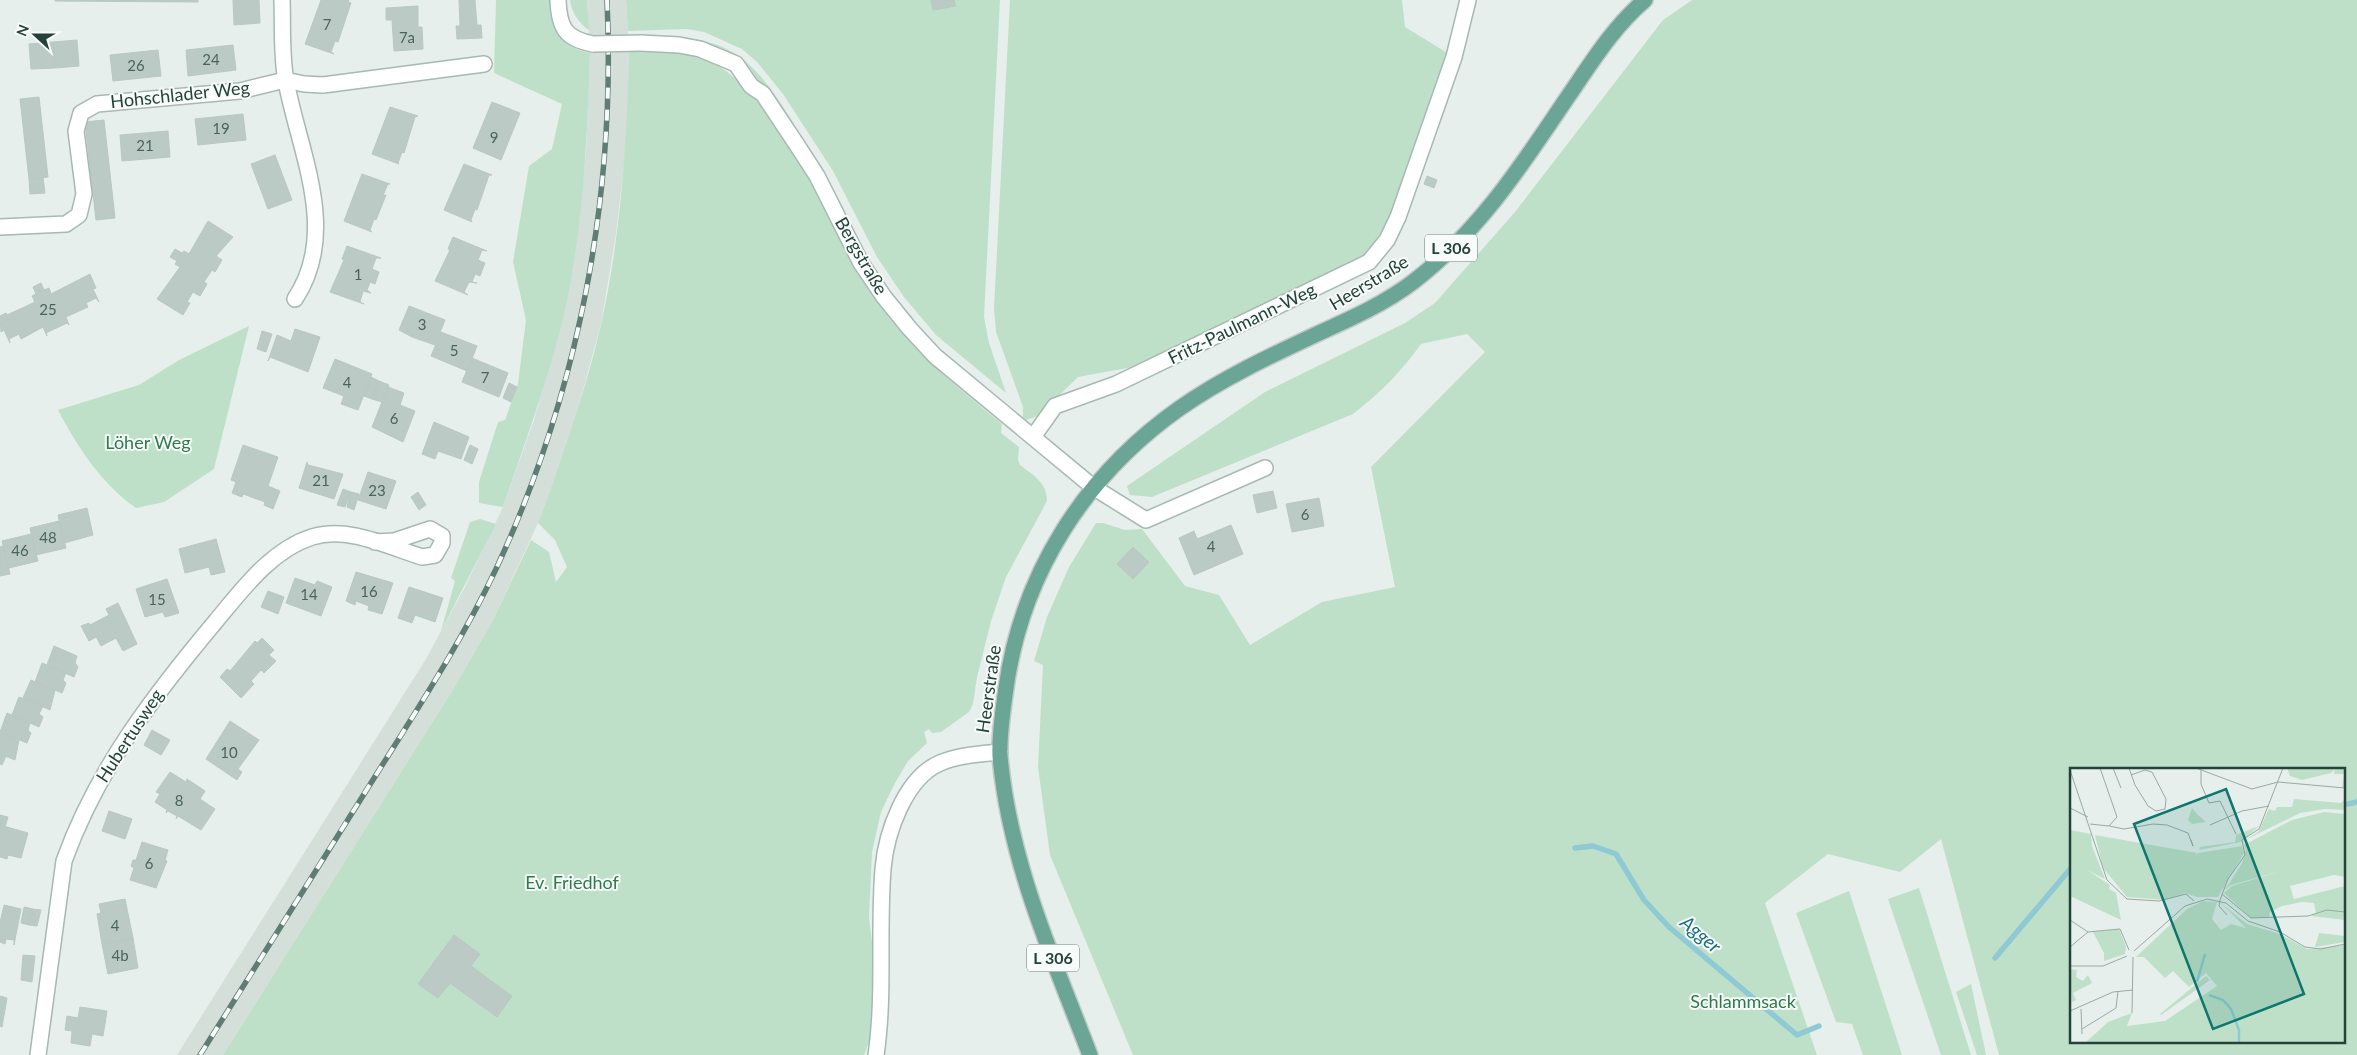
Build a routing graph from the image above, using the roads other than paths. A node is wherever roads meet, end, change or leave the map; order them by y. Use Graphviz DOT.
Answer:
graph roads {
  1 [pos="282,0"];
  2 [pos="558,0"];
  3 [pos="1468,0"];
  4 [pos="1645,0"];
  5 [pos="484,64"];
  6 [pos="285,80"];
  7 [pos="0,227"];
  8 [pos="295,299"];
  9 [pos="1033,437"];
  10 [pos="1265,468"];
  11 [pos="1093,487"];
  12 [pos="375,542"];
  13 [pos="1000,752"];
  14 [pos="38,1055"];
  15 [pos="876,1055"];
  16 [pos="1090,1055"];
  1 -- 6 [label="street"];
  2 -- 9 [label="street, Bergstraße, bridge"];
  3 -- 9 [label="street, Fritz-Paulmann-Weg"];
  4 -- 11 [label="main road, Heerstraße / L 306"];
  5 -- 6 [label="street, Hohschlader Weg"];
  6 -- 7 [label="street, Hohschlader Weg"];
  6 -- 8 [label="street"];
  9 -- 11 [label="street, Bergstraße"];
  10 -- 11 [label="street"];
  11 -- 13 [label="main road, Heerstraße / L 306"];
  12 -- 14 [label="street, Hubertusweg"];
  13 -- 15 [label="street, Heerstraße"];
  13 -- 16 [label="main road, L 306"];
}
